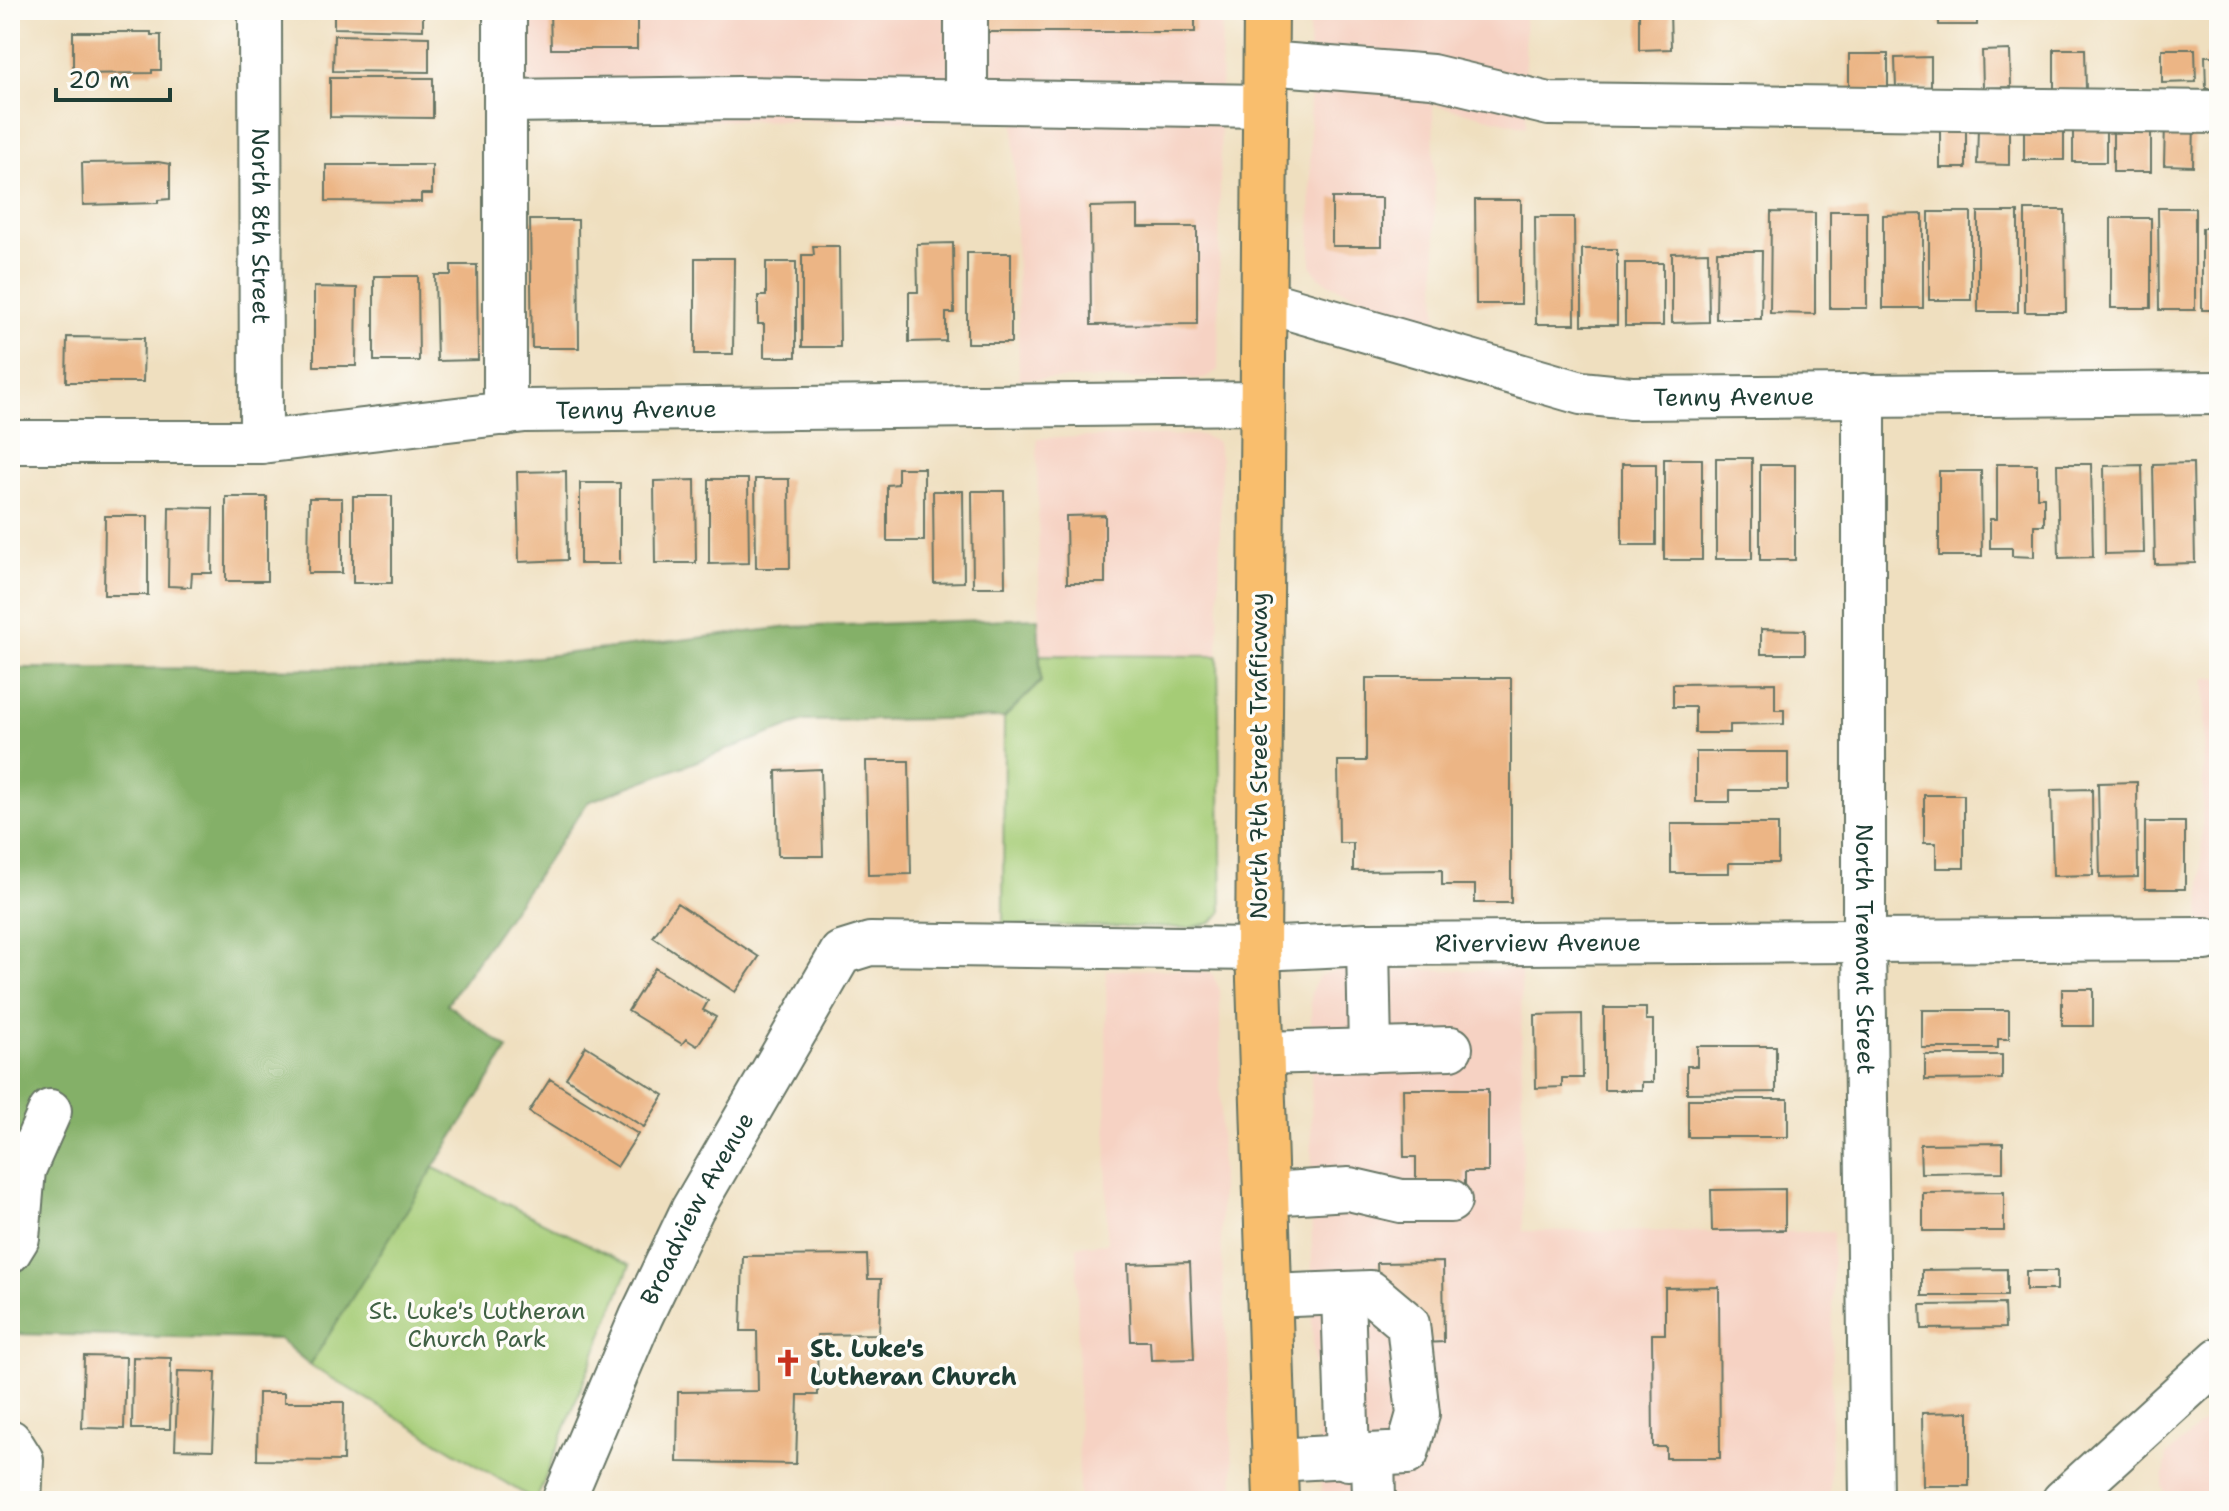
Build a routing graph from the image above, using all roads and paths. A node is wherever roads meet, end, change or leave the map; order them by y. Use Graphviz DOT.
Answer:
graph roads {
  1 [pos="260,10"];
  2 [pos="505,10"];
  3 [pos="966,10"];
  4 [pos="1266,10"];
  5 [pos="1266,63"];
  6 [pos="505,101"];
  7 [pos="966,101"];
  8 [pos="1265,106"];
  9 [pos="2219,112"];
  10 [pos="1263,301"];
  11 [pos="2219,393"];
  12 [pos="1864,395"];
  13 [pos="1262,403"];
  14 [pos="505,414"];
  15 [pos="10,442"];
  16 [pos="261,442"];
  17 [pos="2206,939"];
  18 [pos="1864,940"];
  19 [pos="870,944"];
  20 [pos="1368,944"];
  21 [pos="1258,949"];
  22 [pos="1451,1048"];
  23 [pos="1370,1051"];
  24 [pos="1261,1053"];
  25 [pos="50,1111"];
  26 [pos="1267,1194"];
  27 [pos="1450,1201"];
  28 [pos="10,1251"];
  29 [pos="1343,1293"];
  30 [pos="1268,1296"];
  31 [pos="2219,1359"];
  32 [pos="10,1441"];
  33 [pos="1361,1457"];
  34 [pos="1275,1480"];
  35 [pos="20,1501"];
  36 [pos="563,1501"];
  37 [pos="1374,1501"];
  38 [pos="1871,1501"];
  39 [pos="2063,1501"];
  1 -- 16 [label="street, North 8th Street"];
  2 -- 6 [label="street"];
  3 -- 7 [label="street"];
  4 -- 5 [label="main road, North 7th Street Trafficway"];
  5 -- 8 [label="main road, North 7th Street Trafficway"];
  5 -- 9 [label="street"];
  6 -- 7 [label="street"];
  6 -- 14 [label="street"];
  7 -- 8 [label="street"];
  8 -- 10 [label="main road, North 7th Street Trafficway"];
  10 -- 12 [label="street, Tenny Avenue"];
  10 -- 13 [label="main road, North 7th Street Trafficway"];
  11 -- 12 [label="street, Tenny Avenue"];
  12 -- 18 [label="street, North Tremont Street"];
  13 -- 14 [label="street, Tenny Avenue"];
  13 -- 21 [label="main road, North 7th Street Trafficway"];
  14 -- 16 [label="street, Tenny Avenue"];
  15 -- 16 [label="street, Tenny Avenue"];
  17 -- 18 [label="street, Riverview Avenue"];
  18 -- 20 [label="street, Riverview Avenue"];
  18 -- 38 [label="street, North Tremont Street"];
  19 -- 21 [label="street, Riverview Avenue"];
  19 -- 36 [label="street, Broadview Avenue"];
  20 -- 21 [label="street, Riverview Avenue"];
  20 -- 23 [label="street"];
  21 -- 24 [label="main road, North 7th Street Trafficway"];
  22 -- 23 [label="street"];
  23 -- 24 [label="street"];
  24 -- 26 [label="main road, North 7th Street Trafficway"];
  25 -- 28 [label="street"];
  26 -- 27 [label="street"];
  26 -- 30 [label="main road, North 7th Street Trafficway"];
  29 -- 30 [label="street"];
  29 -- 33 [label="street"];
  29 -- 33 [label="street"];
  30 -- 34 [label="main road, North 7th Street Trafficway"];
  31 -- 39 [label="street"];
  32 -- 35 [label="street"];
  33 -- 34 [label="street"];
  33 -- 37 [label="street"];
}
